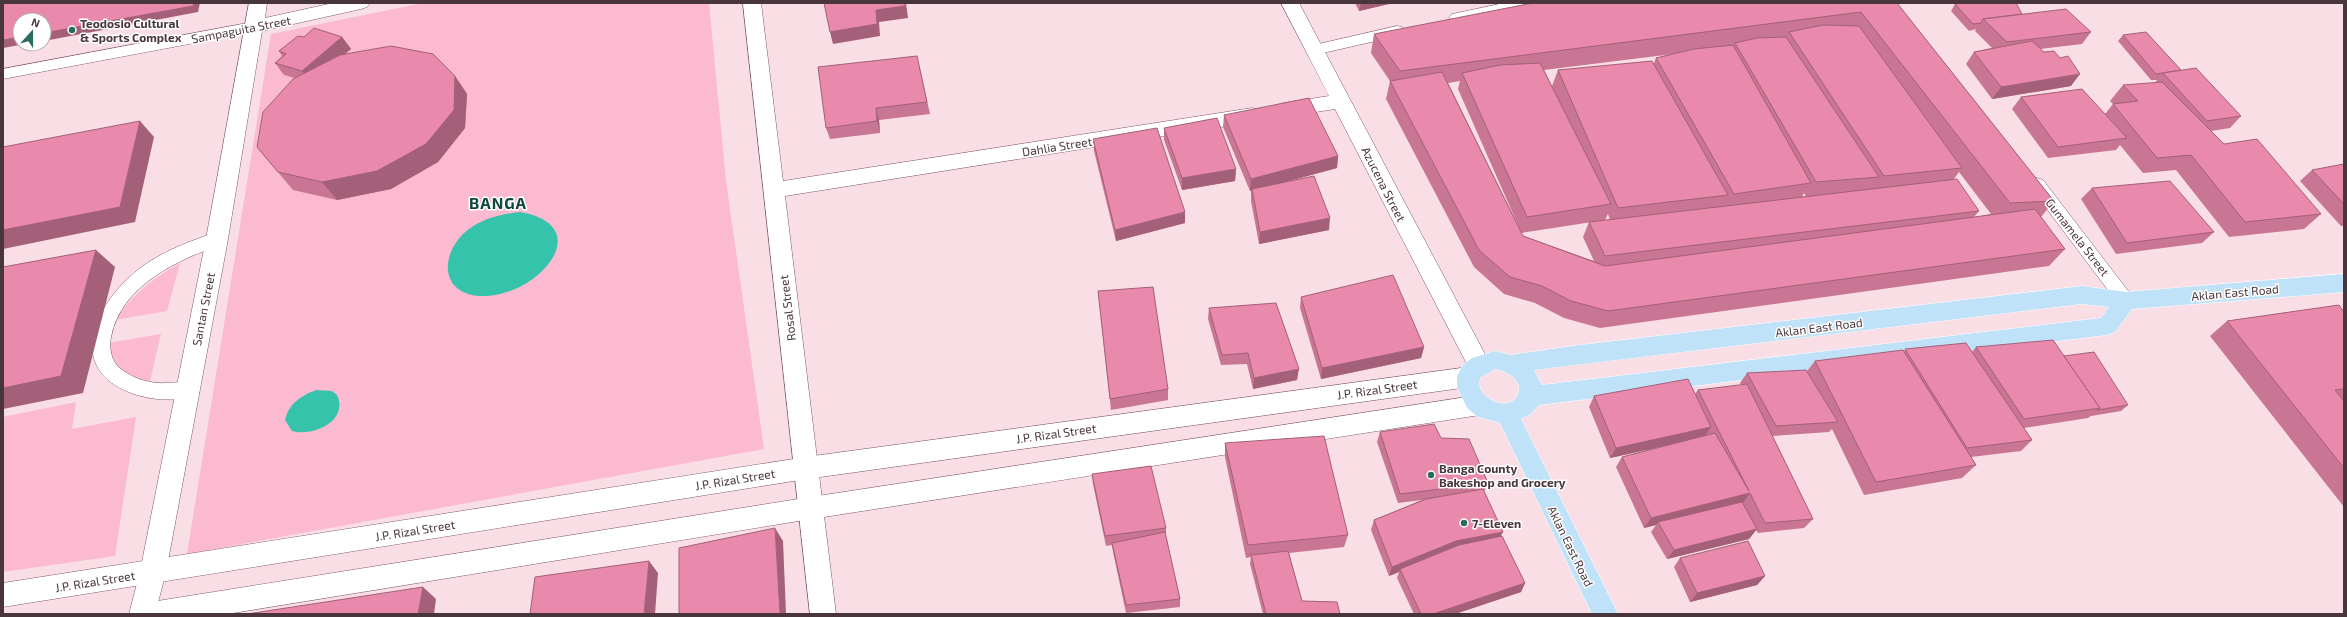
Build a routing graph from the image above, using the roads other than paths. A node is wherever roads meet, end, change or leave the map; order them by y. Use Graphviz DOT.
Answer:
graph roads {
  1 [pos="258,3"];
  2 [pos="361,3"];
  3 [pos="752,3"];
  4 [pos="1290,3"];
  5 [pos="1528,3"];
  6 [pos="1444,21"];
  7 [pos="253,27"];
  8 [pos="1413,28"];
  9 [pos="1314,50"];
  10 [pos="3,74"];
  11 [pos="1341,101"];
  12 [pos="2029,174"];
  13 [pos="774,190"];
  14 [pos="217,239"];
  15 [pos="2344,283"];
  16 [pos="2126,301"];
  17 [pos="1512,364"];
  18 [pos="1474,371"];
  19 [pos="187,390"];
  20 [pos="1531,396"];
  21 [pos="1480,406"];
  22 [pos="1506,414"];
  23 [pos="806,468"];
  24 [pos="811,508"];
  25 [pos="153,572"];
  26 [pos="3,595"];
  27 [pos="142,614"];
  28 [pos="151,614"];
  29 [pos="823,614"];
  30 [pos="1605,614"];
  1 -- 7 [label="street, Santan Street"];
  2 -- 7 [label="street, Sampaguita Street"];
  3 -- 13 [label="street, Rosal Street"];
  4 -- 9 [label="street, Azucena Street"];
  5 -- 6 [label="lane"];
  7 -- 10 [label="lane, Sampaguita Street"];
  7 -- 14 [label="street, Santan Street"];
  8 -- 9 [label="lane"];
  9 -- 11 [label="street, Azucena Street"];
  11 -- 13 [label="street, Dahlia Street"];
  11 -- 18 [label="street, Azucena Street"];
  12 -- 16 [label="lane, Gumamela Street"];
  13 -- 23 [label="street, Rosal Street"];
  14 -- 19 [label="street, Santan Street"];
  14 -- 19 [label="lane"];
  15 -- 16 [label="main road, Aklan East Road"];
  16 -- 17 [label="main road, Aklan East Road"];
  16 -- 20 [label="main road"];
  17 -- 18 [label="main road, Aklan East Road"];
  17 -- 20 [label="main road"];
  18 -- 21 [label="main road"];
  18 -- 23 [label="street, J.P. Rizal Street"];
  19 -- 25 [label="street, Santan Street"];
  20 -- 22 [label="main road"];
  21 -- 22 [label="main road"];
  21 -- 24 [label="street"];
  22 -- 30 [label="main road, Aklan East Road"];
  23 -- 24 [label="street, Rosal Street"];
  23 -- 25 [label="street, J.P. Rizal Street"];
  24 -- 28 [label="street"];
  24 -- 29 [label="street, Rosal Street"];
  25 -- 26 [label="street, J.P. Rizal Street"];
  25 -- 27 [label="street, Santan Street"];
}
